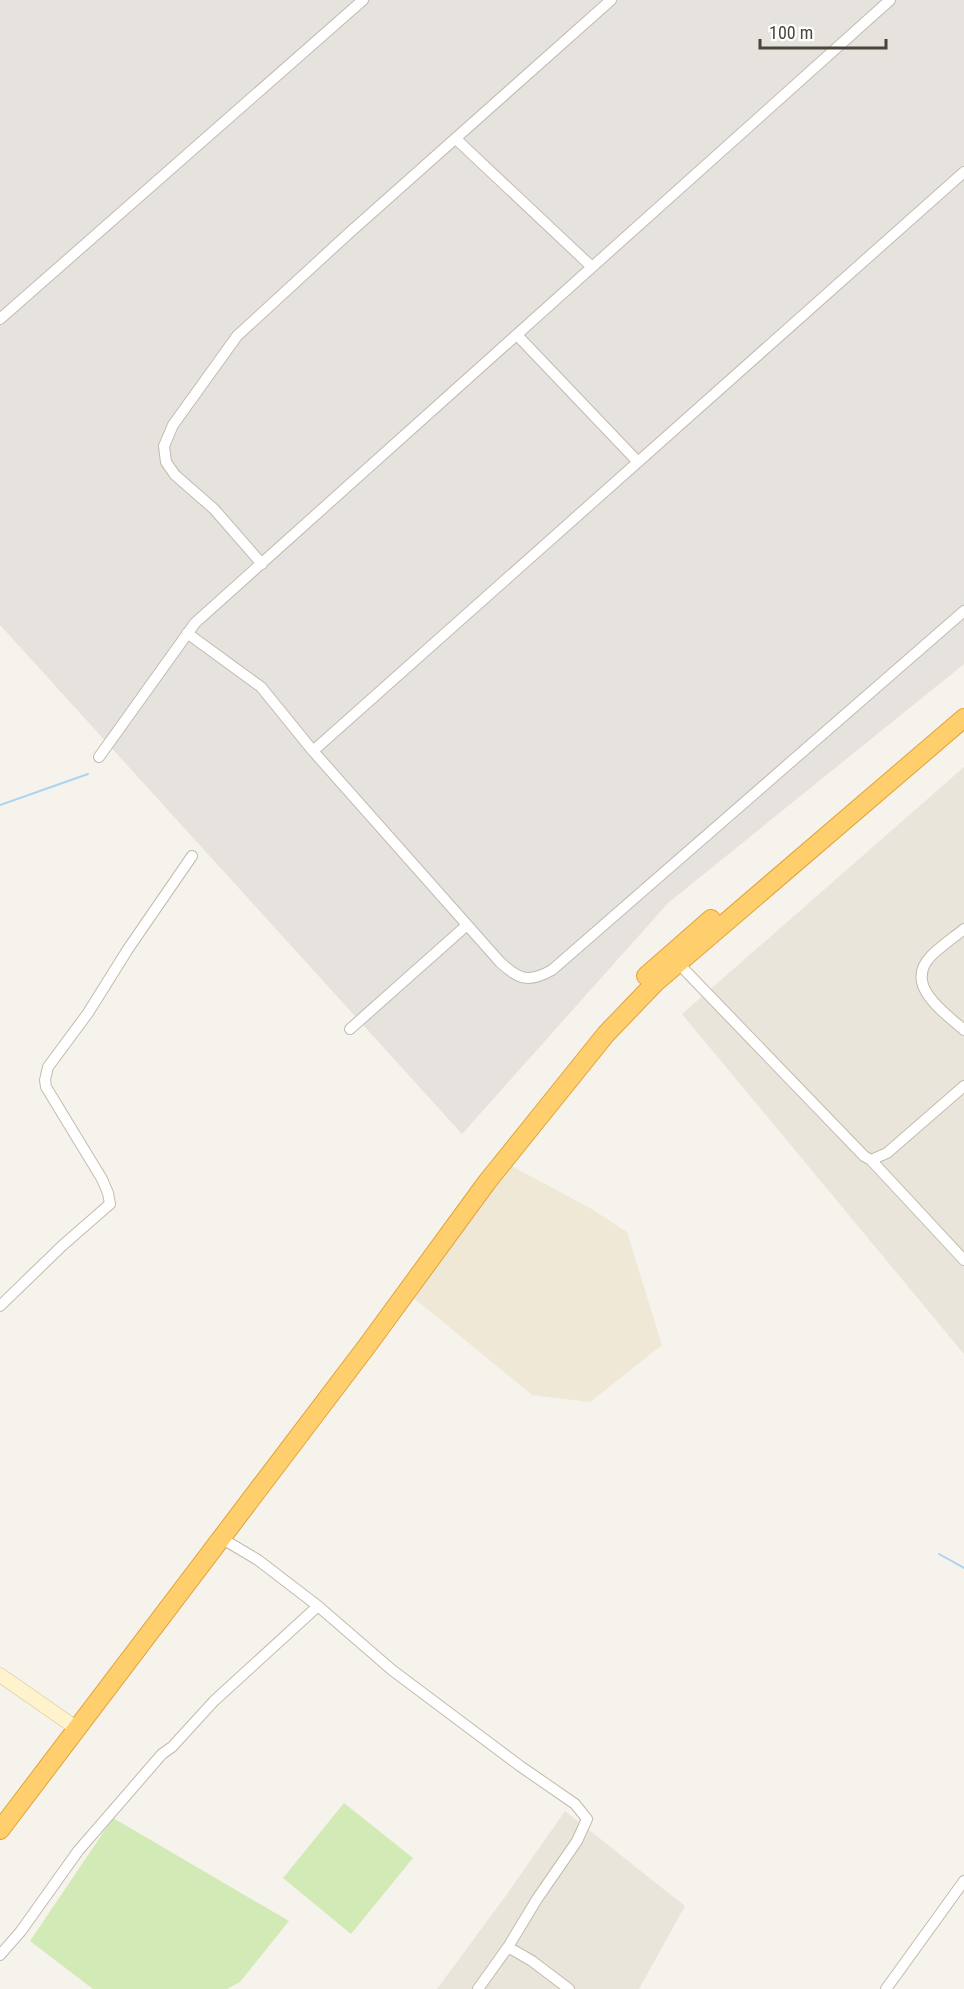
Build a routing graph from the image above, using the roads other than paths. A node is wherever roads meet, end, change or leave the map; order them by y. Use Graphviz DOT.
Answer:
graph roads {
  1 [pos="363,0"];
  2 [pos="610,0"];
  3 [pos="890,0"];
  4 [pos="456,139"];
  5 [pos="964,172"];
  6 [pos="592,267"];
  7 [pos="0,319"];
  8 [pos="517,335"];
  9 [pos="638,462"];
  10 [pos="262,564"];
  11 [pos="964,611"];
  12 [pos="187,633"];
  13 [pos="964,704"];
  14 [pos="964,718"];
  15 [pos="313,751"];
  16 [pos="99,757"];
  17 [pos="192,856"];
  18 [pos="467,925"];
  19 [pos="964,929"];
  20 [pos="674,959"];
  21 [pos="350,1029"];
  22 [pos="964,1030"];
  23 [pos="964,1086"];
  24 [pos="871,1160"];
  25 [pos="964,1260"];
  26 [pos="0,1306"];
  27 [pos="221,1538"];
  28 [pos="318,1606"];
  29 [pos="0,1675"];
  30 [pos="69,1722"];
  31 [pos="0,1813"];
  32 [pos="0,1830"];
  33 [pos="964,1881"];
  34 [pos="508,1947"];
  35 [pos="0,1955"];
  36 [pos="478,1989"];
  37 [pos="569,1989"];
  38 [pos="886,1989"];
  1 -- 7 [label="street"];
  2 -- 4 [label="street"];
  3 -- 6 [label="street"];
  4 -- 6 [label="street"];
  4 -- 10 [label="street"];
  5 -- 9 [label="street"];
  6 -- 8 [label="street"];
  8 -- 9 [label="street"];
  8 -- 10 [label="street"];
  9 -- 15 [label="street"];
  10 -- 12 [label="street"];
  11 -- 18 [label="street"];
  12 -- 15 [label="street"];
  12 -- 16 [label="street"];
  13 -- 20 [label="highway"];
  14 -- 20 [label="highway"];
  15 -- 18 [label="street"];
  17 -- 26 [label="street"];
  18 -- 21 [label="street"];
  19 -- 22 [label="street"];
  20 -- 24 [label="street"];
  20 -- 27 [label="highway"];
  20 -- 30 [label="highway"];
  23 -- 24 [label="street"];
  24 -- 25 [label="street"];
  27 -- 28 [label="street"];
  27 -- 32 [label="highway"];
  28 -- 34 [label="street"];
  28 -- 35 [label="street"];
  29 -- 30 [label="street"];
  30 -- 31 [label="highway"];
  33 -- 38 [label="street"];
  34 -- 36 [label="street"];
  34 -- 37 [label="street"];
}
